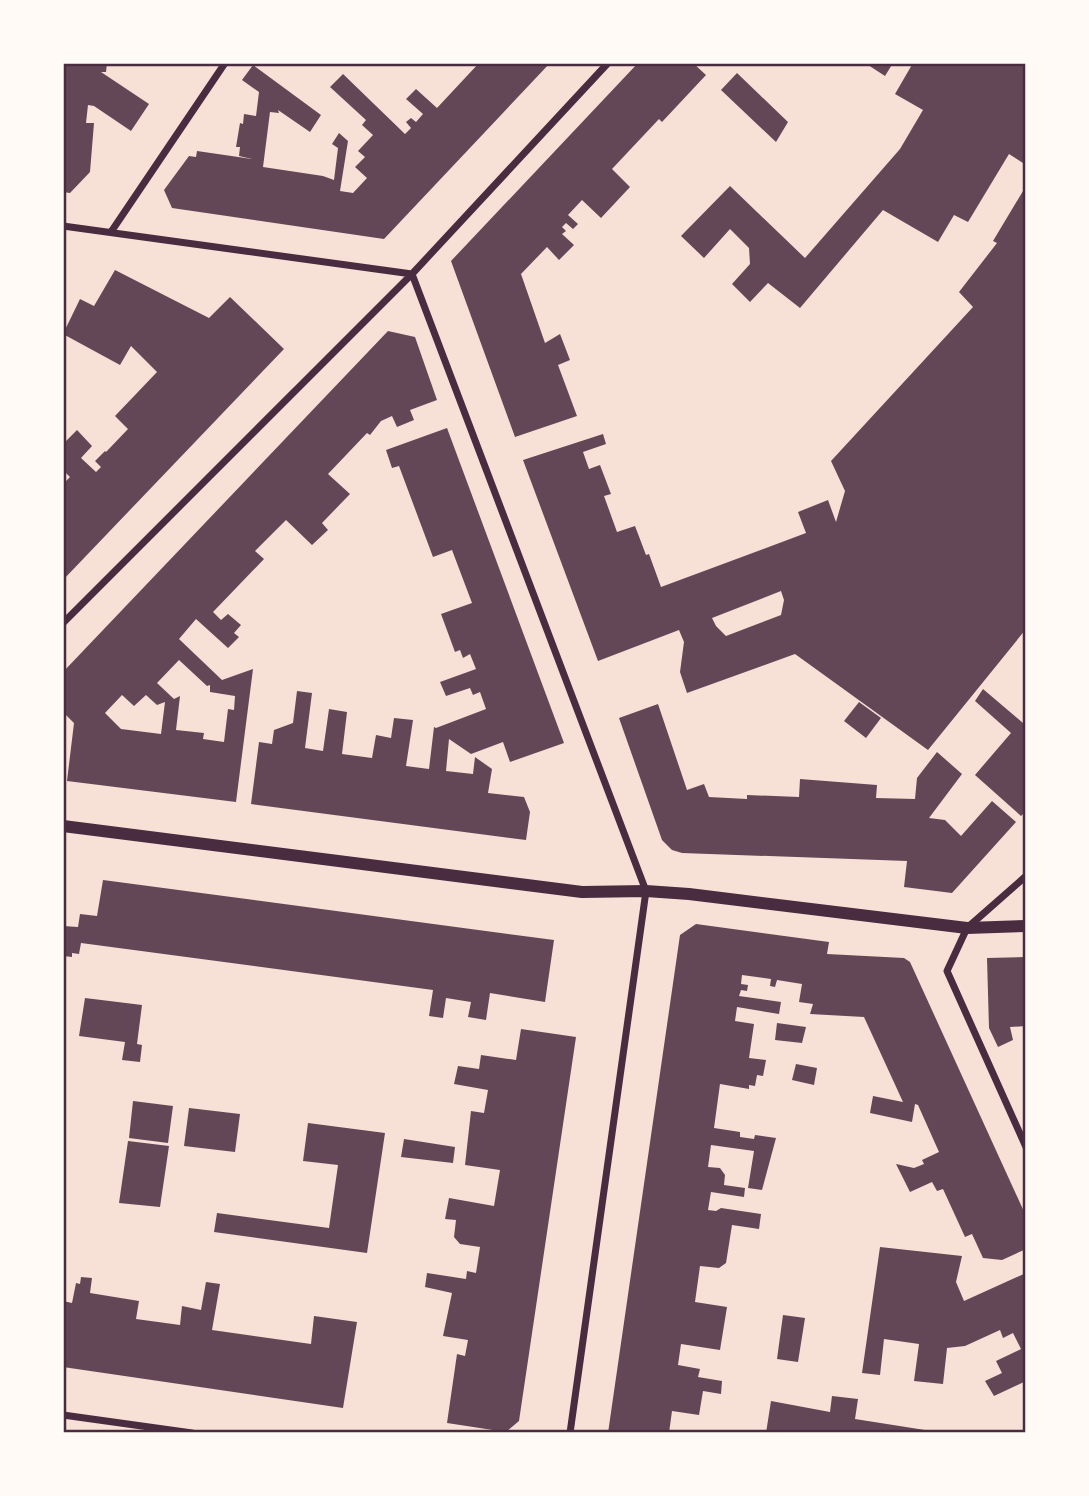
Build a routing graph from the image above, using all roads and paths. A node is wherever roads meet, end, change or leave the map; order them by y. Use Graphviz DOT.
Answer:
graph roads {
  1 [pos="225,63"];
  2 [pos="608,63"];
  3 [pos="63,226"];
  4 [pos="111,232"];
  5 [pos="412,274"];
  6 [pos="63,623"];
  7 [pos="63,826"];
  8 [pos="1026,876"];
  9 [pos="646,891"];
  10 [pos="1026,926"];
  11 [pos="967,928"];
  12 [pos="1026,1147"];
  13 [pos="63,1415"];
  14 [pos="192,1433"];
  15 [pos="570,1433"];
  1 -- 4 [label="street"];
  2 -- 5 [label="street"];
  3 -- 4 [label="street"];
  4 -- 5 [label="street"];
  5 -- 6 [label="street"];
  5 -- 9 [label="street"];
  7 -- 9 [label="street"];
  8 -- 11 [label="street"];
  9 -- 11 [label="street"];
  9 -- 15 [label="street"];
  10 -- 11 [label="street"];
  11 -- 12 [label="street"];
  13 -- 14 [label="street"];
}
